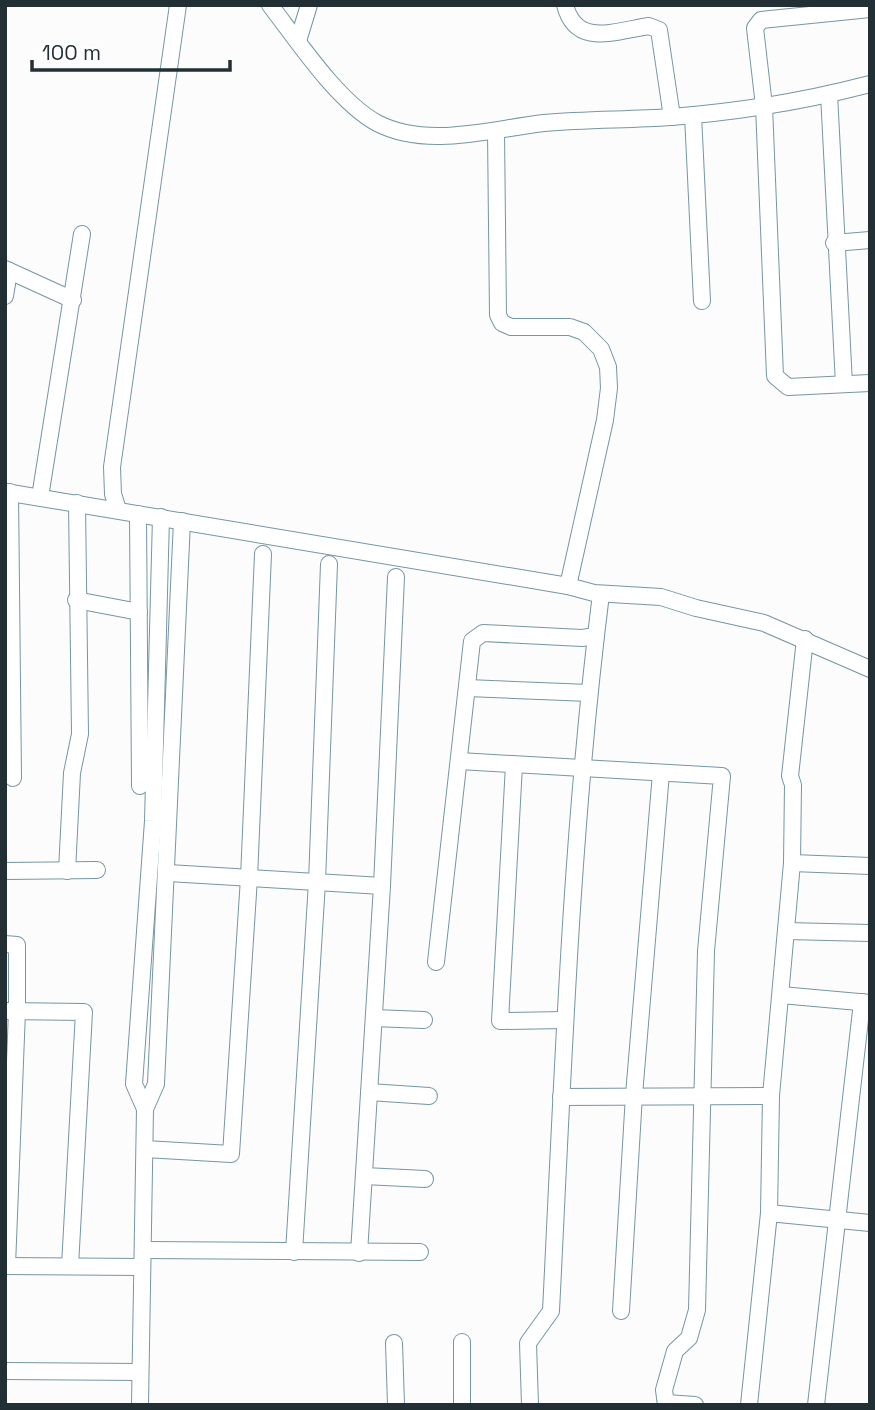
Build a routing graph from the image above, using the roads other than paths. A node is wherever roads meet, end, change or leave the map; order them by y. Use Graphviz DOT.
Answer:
graph roads {
  1 [pos="178,5"];
  2 [pos="270,5"];
  3 [pos="309,5"];
  4 [pos="565,5"];
  5 [pos="870,9"];
  6 [pos="298,41"];
  7 [pos="870,84"];
  8 [pos="829,94"];
  9 [pos="764,106"];
  10 [pos="693,115"];
  11 [pos="672,117"];
  12 [pos="496,132"];
  13 [pos="82,234"];
  14 [pos="870,240"];
  15 [pos="834,243"];
  16 [pos="7,270"];
  17 [pos="5,296"];
  18 [pos="73,300"];
  19 [pos="702,301"];
  20 [pos="870,383"];
  21 [pos="844,384"];
  22 [pos="8,492"];
  23 [pos="40,497"];
  24 [pos="77,503"];
  25 [pos="118,510"];
  26 [pos="138,514"];
  27 [pos="160,517"];
  28 [pos="182,521"];
  29 [pos="263,554"];
  30 [pos="329,564"];
  31 [pos="396,577"];
  32 [pos="7,586"];
  33 [pos="568,586"];
  34 [pos="601,594"];
  35 [pos="76,600"];
  36 [pos="139,612"];
  37 [pos="596,636"];
  38 [pos="804,639"];
  39 [pos="8,661"];
  40 [pos="870,669"];
  41 [pos="467,688"];
  42 [pos="589,693"];
  43 [pos="459,761"];
  44 [pos="514,765"];
  45 [pos="583,768"];
  46 [pos="661,773"];
  47 [pos="13,778"];
  48 [pos="140,786"];
  49 [pos="792,863"];
  50 [pos="870,866"];
  51 [pos="97,870"];
  52 [pos="5,871"];
  53 [pos="67,871"];
  54 [pos="168,873"];
  55 [pos="249,878"];
  56 [pos="317,882"];
  57 [pos="382,886"];
  58 [pos="786,931"];
  59 [pos="870,933"];
  60 [pos="5,944"];
  61 [pos="436,962"];
  62 [pos="781,995"];
  63 [pos="866,1003"];
  64 [pos="11,1011"];
  65 [pos="374,1018"];
  66 [pos="424,1020"];
  67 [pos="565,1020"];
  68 [pos="369,1092"];
  69 [pos="701,1094"];
  70 [pos="634,1095"];
  71 [pos="429,1096"];
  72 [pos="771,1096"];
  73 [pos="561,1097"];
  74 [pos="145,1108"];
  75 [pos="145,1149"];
  76 [pos="364,1176"];
  77 [pos="425,1179"];
  78 [pos="769,1213"];
  79 [pos="839,1219"];
  80 [pos="870,1223"];
  81 [pos="143,1250"];
  82 [pos="294,1252"];
  83 [pos="420,1252"];
  84 [pos="359,1253"];
  85 [pos="6,1266"];
  86 [pos="70,1266"];
  87 [pos="142,1267"];
  88 [pos="621,1311"];
  89 [pos="462,1342"];
  90 [pos="394,1343"];
  91 [pos="5,1371"];
  92 [pos="140,1371"];
  93 [pos="666,1404"];
  94 [pos="140,1405"];
  95 [pos="396,1405"];
  96 [pos="462,1405"];
  97 [pos="530,1405"];
  98 [pos="695,1405"];
  99 [pos="748,1405"];
  100 [pos="816,1405"];
  1 -- 25 [label="street"];
  2 -- 6 [label="street"];
  3 -- 6 [label="street"];
  4 -- 11 [label="street"];
  5 -- 9 [label="street"];
  6 -- 12 [label="street"];
  7 -- 8 [label="street"];
  8 -- 9 [label="street"];
  8 -- 15 [label="street"];
  9 -- 10 [label="street"];
  9 -- 21 [label="street"];
  10 -- 11 [label="street"];
  10 -- 19 [label="street"];
  11 -- 12 [label="street"];
  12 -- 33 [label="street"];
  13 -- 18 [label="street"];
  14 -- 15 [label="street"];
  15 -- 21 [label="street"];
  16 -- 17 [label="street"];
  16 -- 18 [label="street"];
  18 -- 23 [label="street"];
  20 -- 21 [label="street"];
  22 -- 23 [label="street"];
  22 -- 32 [label="street"];
  23 -- 24 [label="street"];
  24 -- 25 [label="street"];
  24 -- 35 [label="street"];
  25 -- 26 [label="street"];
  26 -- 27 [label="street"];
  26 -- 36 [label="street"];
  27 -- 28 [label="street"];
  27 -- 74 [label="street"];
  28 -- 33 [label="street"];
  28 -- 54 [label="street"];
  29 -- 55 [label="street"];
  30 -- 56 [label="street"];
  31 -- 57 [label="street"];
  32 -- 39 [label="street"];
  33 -- 34 [label="street"];
  34 -- 37 [label="street"];
  34 -- 38 [label="street"];
  35 -- 36 [label="street"];
  35 -- 53 [label="street"];
  36 -- 48 [label="street"];
  37 -- 41 [label="street"];
  37 -- 42 [label="street"];
  38 -- 40 [label="street"];
  38 -- 49 [label="street"];
  39 -- 47 [label="street"];
  41 -- 42 [label="street"];
  41 -- 43 [label="street"];
  42 -- 45 [label="street"];
  43 -- 44 [label="street"];
  43 -- 61 [label="street"];
  44 -- 45 [label="street"];
  44 -- 67 [label="street"];
  45 -- 46 [label="street"];
  45 -- 67 [label="street"];
  46 -- 69 [label="street"];
  46 -- 70 [label="street"];
  49 -- 50 [label="street"];
  49 -- 58 [label="street"];
  51 -- 53 [label="street"];
  52 -- 53 [label="street"];
  54 -- 55 [label="street"];
  54 -- 74 [label="street"];
  55 -- 56 [label="street"];
  55 -- 75 [label="street"];
  56 -- 57 [label="street"];
  56 -- 82 [label="street"];
  57 -- 65 [label="street"];
  58 -- 59 [label="street"];
  58 -- 62 [label="street"];
  60 -- 64 [label="street"];
  62 -- 63 [label="street"];
  62 -- 72 [label="street"];
  63 -- 79 [label="street"];
  64 -- 85 [label="street"];
  64 -- 86 [label="street"];
  65 -- 66 [label="street"];
  65 -- 68 [label="street"];
  67 -- 73 [label="street"];
  68 -- 71 [label="street"];
  68 -- 76 [label="street"];
  69 -- 70 [label="street"];
  69 -- 72 [label="street"];
  69 -- 93 [label="street"];
  70 -- 73 [label="street"];
  70 -- 88 [label="street"];
  72 -- 78 [label="street"];
  73 -- 97 [label="street"];
  74 -- 75 [label="street"];
  75 -- 81 [label="street"];
  76 -- 77 [label="street"];
  76 -- 84 [label="street"];
  78 -- 79 [label="street"];
  78 -- 99 [label="street"];
  79 -- 80 [label="street"];
  79 -- 100 [label="street"];
  81 -- 82 [label="street"];
  81 -- 87 [label="street"];
  82 -- 84 [label="street"];
  83 -- 84 [label="street"];
  85 -- 86 [label="street"];
  86 -- 87 [label="street"];
  87 -- 92 [label="street"];
  89 -- 96 [label="street"];
  90 -- 95 [label="street"];
  91 -- 92 [label="street"];
  92 -- 94 [label="street"];
  93 -- 98 [label="street"];
}
